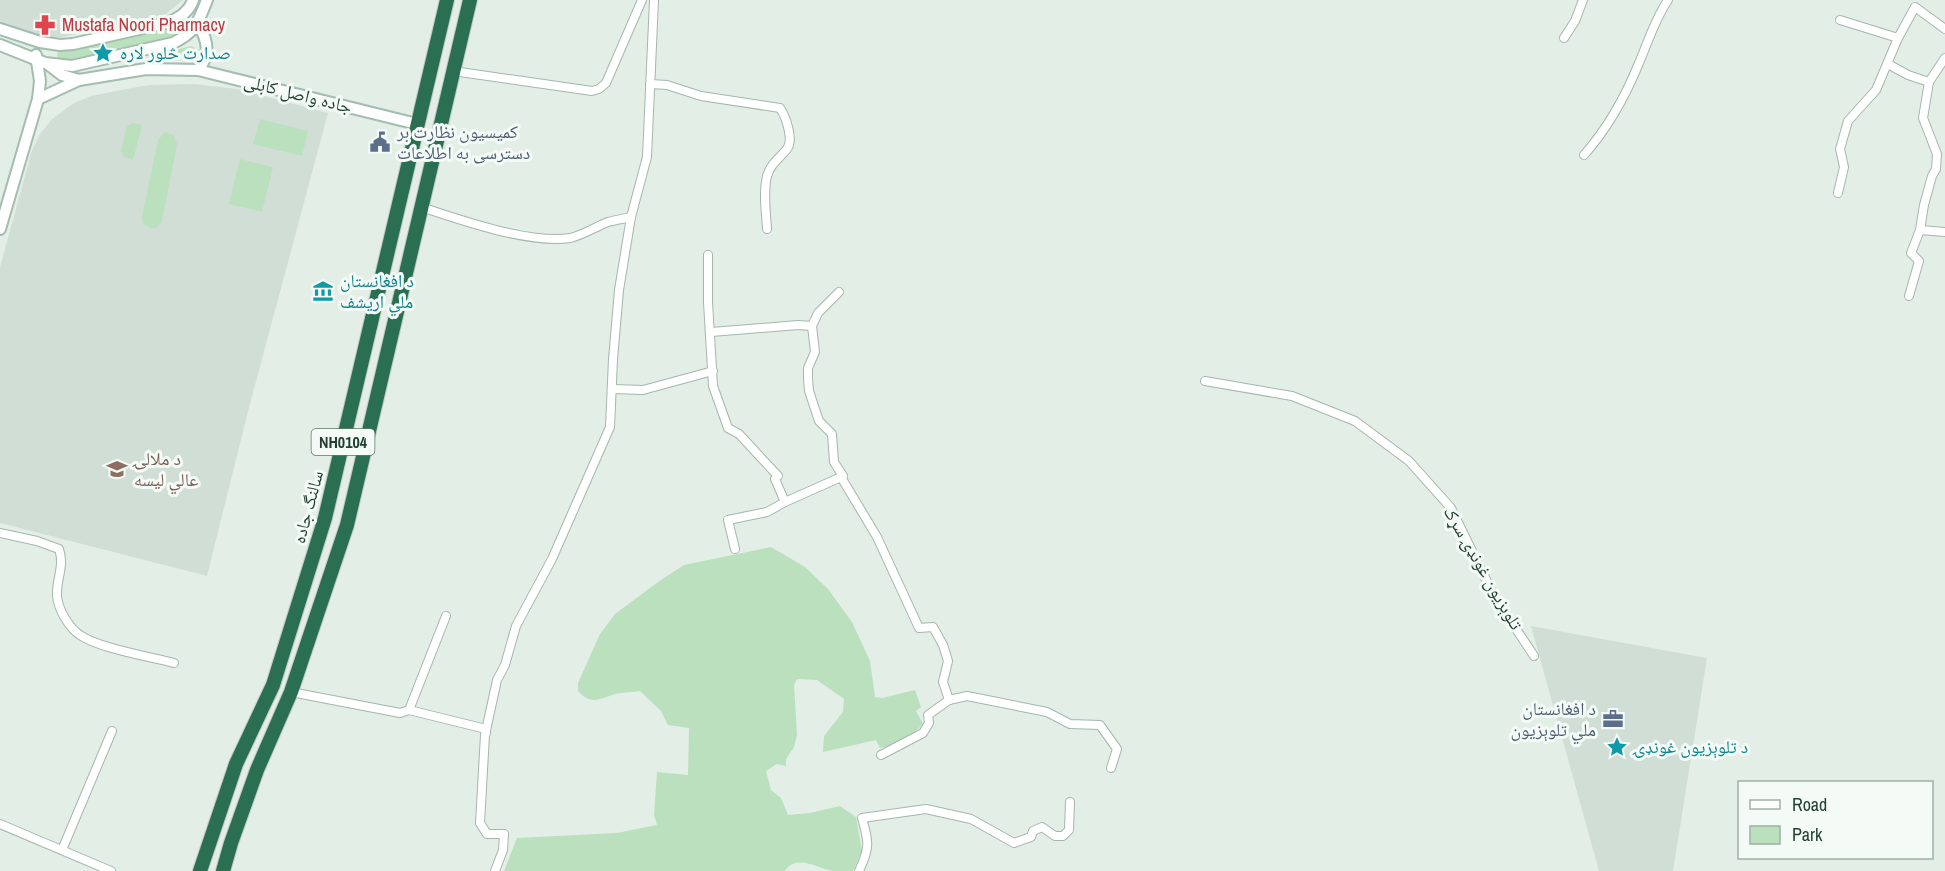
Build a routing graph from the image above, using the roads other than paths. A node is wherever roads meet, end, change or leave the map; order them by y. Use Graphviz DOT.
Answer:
graph roads {
  1 [pos="193,0"];
  2 [pos="207,0"];
  3 [pos="447,0"];
  4 [pos="470,0"];
  5 [pos="642,0"];
  6 [pos="654,0"];
  7 [pos="1582,0"];
  8 [pos="1668,0"];
  9 [pos="1839,20"];
  10 [pos="198,24"];
  11 [pos="0,29"];
  12 [pos="1945,29"];
  13 [pos="1564,38"];
  14 [pos="1898,38"];
  15 [pos="40,42"];
  16 [pos="0,45"];
  17 [pos="1945,58"];
  18 [pos="39,60"];
  19 [pos="1888,64"];
  20 [pos="198,70"];
  21 [pos="453,71"];
  22 [pos="79,80"];
  23 [pos="1929,82"];
  24 [pos="650,84"];
  25 [pos="38,99"];
  26 [pos="417,124"];
  27 [pos="1584,155"];
  28 [pos="1838,193"];
  29 [pos="421,207"];
  30 [pos="631,217"];
  31 [pos="0,229"];
  32 [pos="767,229"];
  33 [pos="1920,230"];
  34 [pos="1945,232"];
  35 [pos="708,255"];
  36 [pos="839,292"];
  37 [pos="1910,296"];
  38 [pos="812,326"];
  39 [pos="711,332"];
  40 [pos="361,367"];
  41 [pos="713,371"];
  42 [pos="382,372"];
  43 [pos="1205,381"];
  44 [pos="612,389"];
  45 [pos="841,477"];
  46 [pos="785,502"];
  47 [pos="0,533"];
  48 [pos="735,549"];
  49 [pos="446,616"];
  50 [pos="1534,656"];
  51 [pos="174,663"];
  52 [pos="291,692"];
  53 [pos="949,699"];
  54 [pos="409,710"];
  55 [pos="112,731"];
  56 [pos="486,735"];
  57 [pos="881,755"];
  58 [pos="1111,768"];
  59 [pos="1070,802"];
  60 [pos="0,824"];
  61 [pos="62,850"];
  62 [pos="111,871"];
  63 [pos="200,871"];
  64 [pos="223,871"];
  65 [pos="495,871"];
  66 [pos="860,871"];
  1 -- 15 [label="street"];
  2 -- 10 [label="street"];
  3 -- 26 [label="highway, سالنگ جاده / NH0104"];
  4 -- 21 [label="highway, NH0104"];
  5 -- 21 [label="street"];
  6 -- 24 [label="street"];
  7 -- 13 [label="street"];
  8 -- 27 [label="street"];
  9 -- 14 [label="street"];
  10 -- 18 [label="street"];
  10 -- 20 [label="street"];
  11 -- 15 [label="street"];
  12 -- 14 [label="street"];
  14 -- 19 [label="street"];
  15 -- 18 [label="street"];
  16 -- 18 [label="street"];
  17 -- 23 [label="street"];
  18 -- 22 [label="street"];
  18 -- 25 [label="street"];
  19 -- 23 [label="street"];
  19 -- 28 [label="street"];
  20 -- 22 [label="street, جاده واصل کابلی"];
  20 -- 26 [label="street, جاده واصل کابلی"];
  21 -- 29 [label="highway, NH0104"];
  22 -- 25 [label="street, جاده واصل کابلی"];
  23 -- 33 [label="street"];
  24 -- 30 [label="street"];
  24 -- 32 [label="street"];
  25 -- 31 [label="street"];
  26 -- 40 [label="highway, سالنگ جاده / NH0104"];
  29 -- 30 [label="street"];
  29 -- 42 [label="highway, NH0104"];
  30 -- 44 [label="street"];
  33 -- 34 [label="street"];
  33 -- 37 [label="street"];
  35 -- 39 [label="street"];
  36 -- 38 [label="street"];
  38 -- 39 [label="street"];
  38 -- 45 [label="street"];
  39 -- 41 [label="street"];
  40 -- 42 [label="highway"];
  40 -- 63 [label="highway, سالنگ جاده / NH0104"];
  41 -- 44 [label="street"];
  41 -- 46 [label="street"];
  42 -- 52 [label="highway, NH0104"];
  43 -- 50 [label="street, تلوېزيون غونډۍ سړک"];
  44 -- 56 [label="street"];
  45 -- 46 [label="street"];
  45 -- 53 [label="street"];
  46 -- 48 [label="street"];
  47 -- 51 [label="street"];
  49 -- 54 [label="street"];
  52 -- 54 [label="street"];
  52 -- 64 [label="highway, NH0104"];
  53 -- 57 [label="street"];
  53 -- 58 [label="street"];
  54 -- 56 [label="street"];
  55 -- 61 [label="street"];
  56 -- 65 [label="street"];
  59 -- 66 [label="street"];
  60 -- 61 [label="street"];
  61 -- 62 [label="street"];
}
